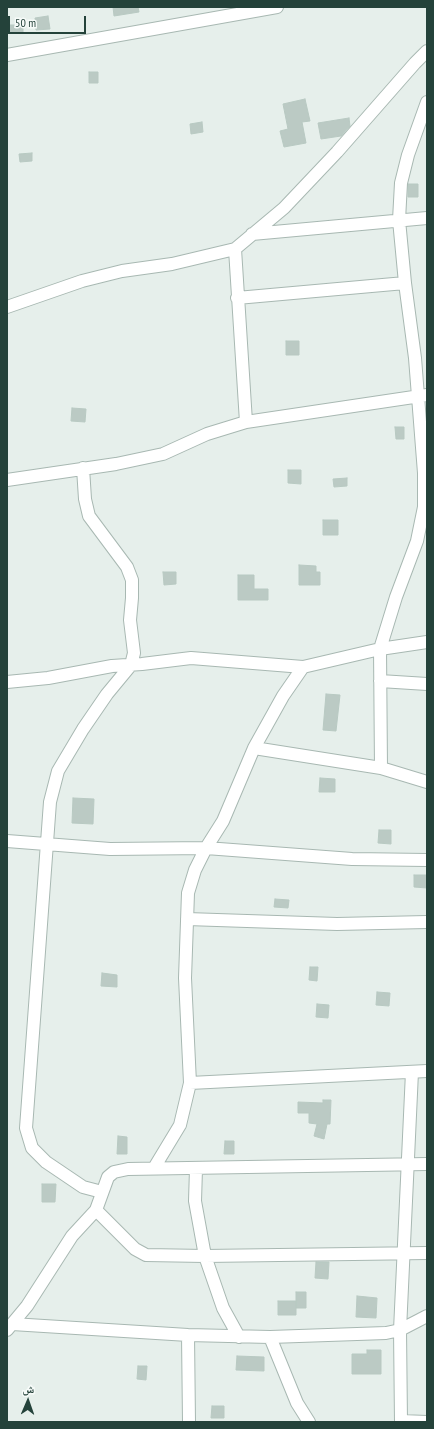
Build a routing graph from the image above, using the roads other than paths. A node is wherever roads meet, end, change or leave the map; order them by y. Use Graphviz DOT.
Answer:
graph roads {
  1 [pos="277,7"];
  2 [pos="427,51"];
  3 [pos="7,55"];
  4 [pos="427,102"];
  5 [pos="427,218"];
  6 [pos="399,220"];
  7 [pos="252,234"];
  8 [pos="235,249"];
  9 [pos="405,283"];
  10 [pos="238,298"];
  11 [pos="7,307"];
  12 [pos="422,395"];
  13 [pos="246,422"];
  14 [pos="83,468"];
  15 [pos="426,472"];
  16 [pos="7,480"];
  17 [pos="422,541"];
  18 [pos="427,642"];
  19 [pos="380,649"];
  20 [pos="131,665"];
  21 [pos="303,666"];
  22 [pos="380,681"];
  23 [pos="7,682"];
  24 [pos="427,684"];
  25 [pos="254,748"];
  26 [pos="381,768"];
  27 [pos="427,782"];
  28 [pos="7,841"];
  29 [pos="48,843"];
  30 [pos="206,848"];
  31 [pos="427,860"];
  32 [pos="187,919"];
  33 [pos="427,922"];
  34 [pos="427,1071"];
  35 [pos="412,1072"];
  36 [pos="190,1083"];
  37 [pos="408,1164"];
  38 [pos="427,1164"];
  39 [pos="154,1168"];
  40 [pos="196,1169"];
  41 [pos="102,1192"];
  42 [pos="96,1210"];
  43 [pos="403,1254"];
  44 [pos="427,1254"];
  45 [pos="205,1256"];
  46 [pos="427,1316"];
  47 [pos="9,1327"];
  48 [pos="400,1330"];
  49 [pos="188,1335"];
  50 [pos="239,1337"];
  51 [pos="270,1337"];
  52 [pos="401,1421"];
  53 [pos="189,1422"];
  54 [pos="309,1422"];
  55 [pos="427,1422"];
  1 -- 3 [label="street"];
  2 -- 7 [label="street"];
  4 -- 6 [label="street"];
  5 -- 6 [label="street"];
  6 -- 7 [label="street"];
  6 -- 9 [label="street"];
  7 -- 8 [label="street"];
  8 -- 10 [label="street"];
  8 -- 11 [label="street"];
  9 -- 10 [label="street"];
  9 -- 12 [label="street"];
  10 -- 13 [label="street"];
  12 -- 13 [label="street"];
  12 -- 15 [label="street"];
  13 -- 14 [label="street"];
  14 -- 16 [label="street"];
  14 -- 20 [label="street"];
  15 -- 17 [label="street"];
  17 -- 19 [label="street"];
  18 -- 19 [label="street"];
  19 -- 21 [label="street"];
  19 -- 22 [label="street"];
  20 -- 21 [label="street"];
  20 -- 23 [label="street"];
  20 -- 29 [label="street"];
  21 -- 25 [label="street"];
  22 -- 24 [label="street"];
  22 -- 26 [label="street"];
  25 -- 26 [label="street"];
  25 -- 30 [label="street"];
  26 -- 27 [label="street"];
  28 -- 29 [label="street"];
  29 -- 30 [label="street"];
  29 -- 41 [label="street"];
  30 -- 31 [label="street"];
  30 -- 32 [label="street"];
  32 -- 33 [label="street"];
  32 -- 36 [label="street"];
  34 -- 35 [label="street"];
  35 -- 36 [label="street"];
  35 -- 37 [label="street"];
  36 -- 39 [label="street"];
  37 -- 38 [label="street"];
  37 -- 40 [label="street"];
  37 -- 43 [label="street"];
  39 -- 40 [label="street"];
  39 -- 41 [label="street"];
  40 -- 45 [label="street"];
  41 -- 42 [label="street"];
  42 -- 45 [label="street"];
  42 -- 47 [label="street"];
  43 -- 44 [label="street"];
  43 -- 45 [label="street"];
  43 -- 48 [label="street"];
  45 -- 50 [label="street"];
  46 -- 48 [label="street"];
  47 -- 49 [label="street"];
  48 -- 51 [label="street"];
  48 -- 52 [label="street"];
  49 -- 50 [label="street"];
  49 -- 53 [label="street"];
  50 -- 51 [label="street"];
  51 -- 54 [label="street"];
  52 -- 55 [label="street"];
}
